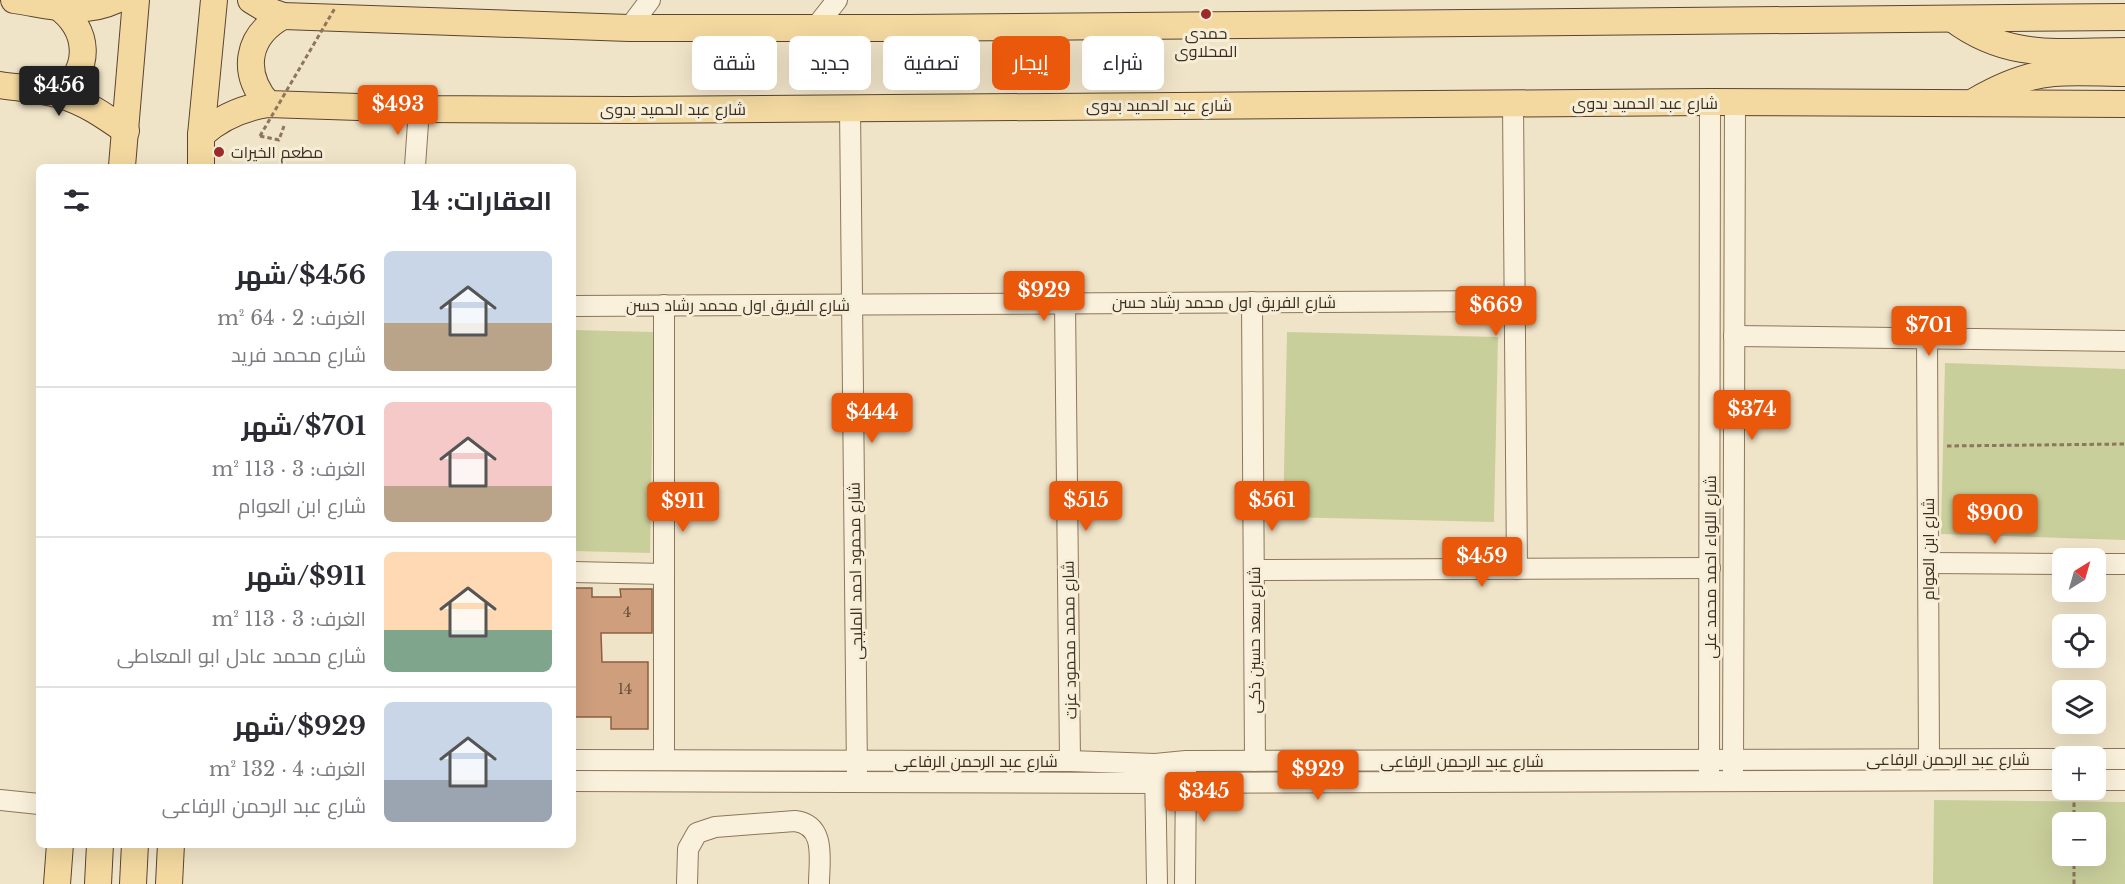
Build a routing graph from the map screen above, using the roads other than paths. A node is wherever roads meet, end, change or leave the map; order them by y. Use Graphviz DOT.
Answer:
graph roads {
  1 [pos="14,0"];
  2 [pos="116,0"];
  3 [pos="136,0"];
  4 [pos="214,0"];
  5 [pos="251,0"];
  6 [pos="650,0"];
  7 [pos="837,0"];
  8 [pos="57,6"];
  9 [pos="283,16"];
  10 [pos="2125,17"];
  11 [pos="1953,19"];
  12 [pos="629,28"];
  13 [pos="815,28"];
  14 [pos="2125,51"];
  15 [pos="2125,73"];
  16 [pos="0,85"];
  17 [pos="59,94"];
  18 [pos="1722,102"];
  19 [pos="1972,103"];
  20 [pos="268,104"];
  21 [pos="1513,104"];
  22 [pos="2125,104"];
  23 [pos="850,108"];
  24 [pos="419,109"];
  25 [pos="126,131"];
  26 [pos="201,135"];
  27 [pos="122,164"];
  28 [pos="201,164"];
  29 [pos="415,164"];
  30 [pos="1514,301"];
  31 [pos="1252,302"];
  32 [pos="1065,303"];
  33 [pos="852,304"];
  34 [pos="664,305"];
  35 [pos="576,306"];
  36 [pos="1734,336"];
  37 [pos="1927,338"];
  38 [pos="2125,341"];
  39 [pos="1928,564"];
  40 [pos="2052,564"];
  41 [pos="2106,564"];
  42 [pos="2125,564"];
  43 [pos="1710,568"];
  44 [pos="1517,569"];
  45 [pos="1254,570"];
  46 [pos="576,572"];
  47 [pos="664,574"];
  48 [pos="1929,759"];
  49 [pos="2052,759"];
  50 [pos="2106,759"];
  51 [pos="2125,759"];
  52 [pos="576,760"];
  53 [pos="664,760"];
  54 [pos="1709,760"];
  55 [pos="1733,760"];
  56 [pos="857,761"];
  57 [pos="1070,761"];
  58 [pos="1186,761"];
  59 [pos="1256,761"];
  60 [pos="1155,773"];
  61 [pos="576,780"];
  62 [pos="1709,780"];
  63 [pos="1733,780"];
  64 [pos="2052,780"];
  65 [pos="2106,780"];
  66 [pos="2125,780"];
  67 [pos="857,782"];
  68 [pos="1186,783"];
  69 [pos="0,800"];
  70 [pos="36,804"];
  71 [pos="60,848"];
  72 [pos="100,848"];
  73 [pos="135,848"];
  74 [pos="171,848"];
  75 [pos="57,884"];
  76 [pos="98,884"];
  77 [pos="133,884"];
  78 [pos="169,884"];
  79 [pos="687,884"];
  80 [pos="819,884"];
  81 [pos="1157,884"];
  82 [pos="1185,884"];
  1 -- 8 [label="main road"];
  2 -- 8 [label="main road"];
  3 -- 25 [label="main road"];
  4 -- 26 [label="main road"];
  5 -- 9 [label="main road"];
  6 -- 12 [label="street"];
  7 -- 13 [label="street"];
  8 -- 17 [label="main road"];
  9 -- 12 [label="main road"];
  9 -- 20 [label="main road"];
  10 -- 11 [label="main road"];
  11 -- 13 [label="main road"];
  11 -- 14 [label="main road"];
  12 -- 13 [label="main road"];
  15 -- 19 [label="main road"];
  16 -- 17 [label="main road"];
  17 -- 25 [label="main road"];
  18 -- 19 [label="main road, شارع عبد الحميد بدوى"];
  18 -- 21 [label="main road, شارع عبد الحميد بدوى"];
  18 -- 36 [label="street, شارع اللواء احمد محمد على"];
  18 -- 43 [label="street, شارع اللواء احمد محمد على"];
  19 -- 22 [label="main road, شارع عبد الحميد بدوى"];
  20 -- 24 [label="main road, شارع عبد الحميد بدوى"];
  20 -- 26 [label="main road, شارع عبد الحميد بدوى"];
  21 -- 23 [label="main road, شارع عبد الحميد بدوى"];
  21 -- 30 [label="street"];
  23 -- 24 [label="main road, شارع عبد الحميد بدوى"];
  23 -- 33 [label="street, شارع محمود احمد المليجى"];
  24 -- 29 [label="street"];
  25 -- 27 [label="main road"];
  26 -- 28 [label="main road"];
  30 -- 31 [label="street, شارع الفريق اول محمد رشاد حسن"];
  30 -- 44 [label="street"];
  31 -- 32 [label="street, شارع الفريق اول محمد رشاد حسن"];
  31 -- 45 [label="street, شارع سعد حسين ذكى"];
  32 -- 33 [label="street, شارع الفريق اول محمد رشاد حسن"];
  32 -- 57 [label="street, شارع محمد محمود عزت"];
  33 -- 34 [label="street, شارع الفريق اول محمد رشاد حسن"];
  33 -- 56 [label="street, شارع محمود احمد المليجى"];
  34 -- 35 [label="street, شارع الفريق اول محمد رشاد حسن"];
  34 -- 47 [label="street"];
  36 -- 37 [label="street"];
  36 -- 55 [label="street, شارع اللواء احمد محمد على"];
  37 -- 38 [label="street"];
  37 -- 39 [label="street, شارع ابن العوام"];
  39 -- 40 [label="street"];
  39 -- 48 [label="street, شارع ابن العوام"];
  41 -- 42 [label="street"];
  43 -- 44 [label="street"];
  43 -- 54 [label="street, شارع اللواء احمد محمد على"];
  44 -- 45 [label="street"];
  45 -- 59 [label="street, شارع سعد حسين ذكى"];
  46 -- 47 [label="street"];
  47 -- 53 [label="street"];
  48 -- 49 [label="street, شارع عبد الرحمن الرفاعى"];
  48 -- 55 [label="street, شارع عبد الرحمن الرفاعى"];
  50 -- 51 [label="street"];
  52 -- 53 [label="street, شارع عبد الرحمن الرفاعى"];
  53 -- 56 [label="street, شارع عبد الرحمن الرفاعى"];
  54 -- 55 [label="street, شارع عبد الرحمن الرفاعى"];
  54 -- 59 [label="street, شارع عبد الرحمن الرفاعى"];
  54 -- 62 [label="street, شارع اللواء احمد محمد على"];
  55 -- 63 [label="street, شارع اللواء احمد محمد على"];
  56 -- 57 [label="street, شارع عبد الرحمن الرفاعى"];
  56 -- 67 [label="street, شارع محمود احمد المليجى"];
  57 -- 60 [label="street, شارع عبد الرحمن الرفاعى"];
  58 -- 59 [label="street, شارع عبد الرحمن الرفاعى"];
  58 -- 60 [label="street, شارع عبد الرحمن الرفاعى"];
  58 -- 68 [label="street"];
  60 -- 67 [label="street, شارع عبد الرحمن الرفاعى"];
  60 -- 68 [label="street, شارع عبد الرحمن الرفاعى"];
  60 -- 81 [label="street"];
  61 -- 67 [label="street, شارع عبد الرحمن الرفاعى"];
  62 -- 63 [label="street, شارع عبد الرحمن الرفاعى"];
  62 -- 68 [label="street, شارع عبد الرحمن الرفاعى"];
  63 -- 64 [label="street, شارع عبد الرحمن الرفاعى"];
  65 -- 66 [label="street"];
  68 -- 82 [label="street"];
  69 -- 70 [label="street"];
  71 -- 75 [label="main road"];
  72 -- 76 [label="main road"];
  73 -- 77 [label="main road"];
  74 -- 78 [label="main road"];
  79 -- 80 [label="street"];
}
